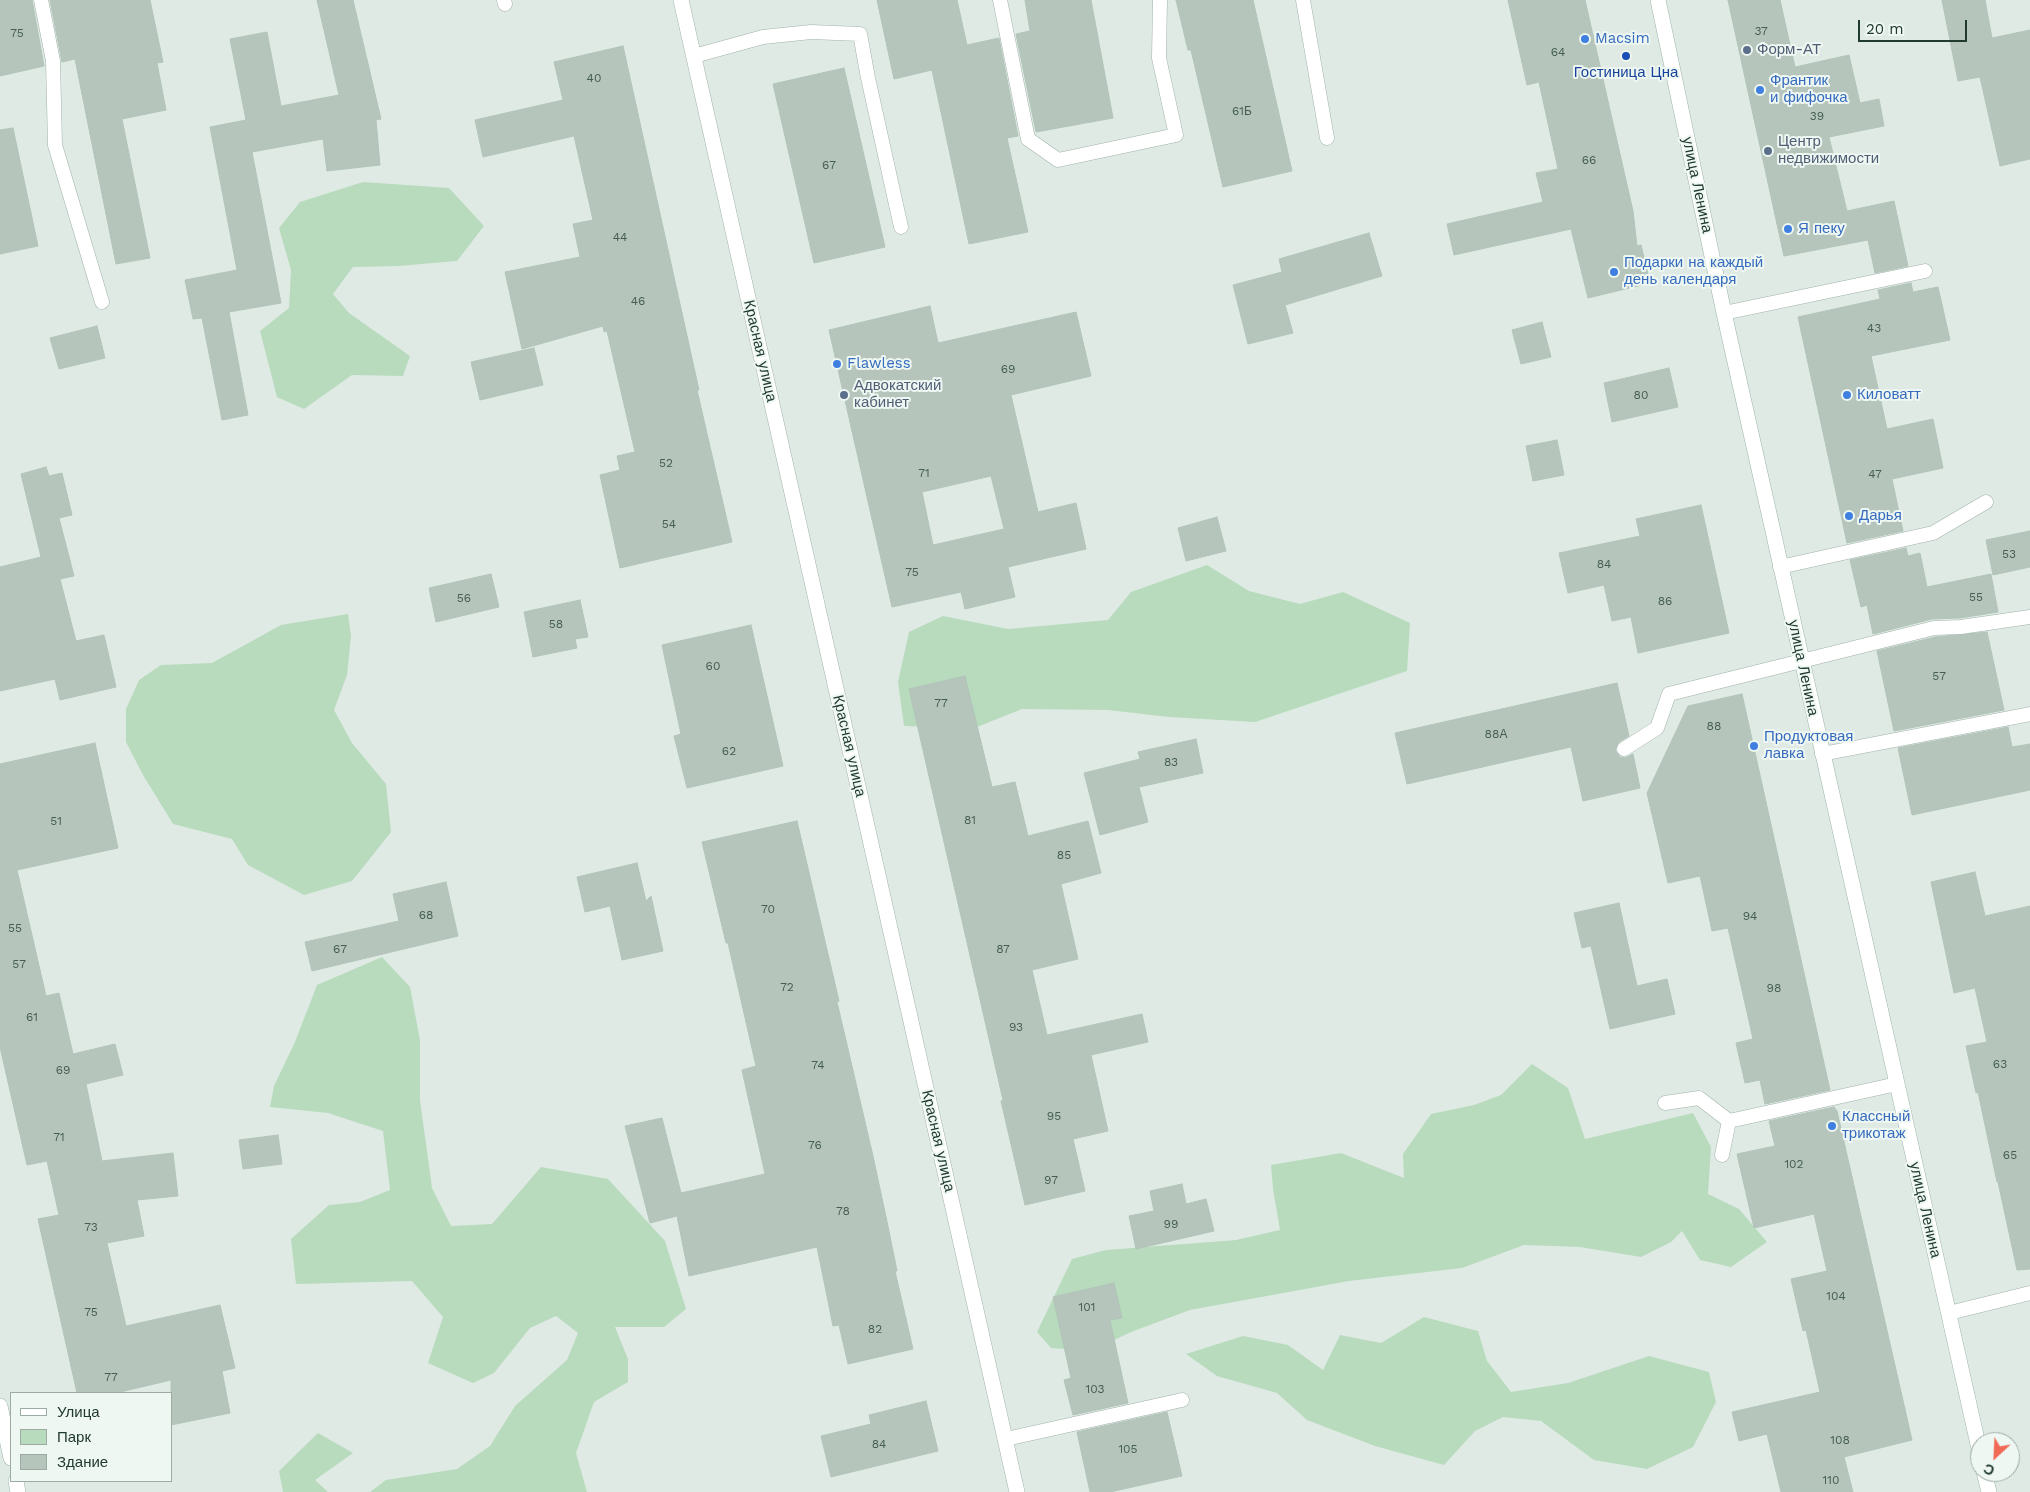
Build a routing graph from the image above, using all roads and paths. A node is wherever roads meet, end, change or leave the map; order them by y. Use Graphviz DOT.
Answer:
graph roads {
  1 [pos="41,0"];
  2 [pos="681,0"];
  3 [pos="1000,0"];
  4 [pos="1160,0"];
  5 [pos="1303,0"];
  6 [pos="1658,0"];
  7 [pos="694,56"];
  8 [pos="1327,138"];
  9 [pos="902,227"];
  10 [pos="1925,271"];
  11 [pos="102,302"];
  12 [pos="1724,313"];
  13 [pos="1986,502"];
  14 [pos="1780,566"];
  15 [pos="2030,617"];
  16 [pos="1802,662"];
  17 [pos="2030,714"];
  18 [pos="1624,749"];
  19 [pos="1822,754"];
  20 [pos="1897,1084"];
  21 [pos="1665,1103"];
  22 [pos="1729,1121"];
  23 [pos="1722,1155"];
  24 [pos="2030,1293"];
  25 [pos="1949,1312"];
  26 [pos="1182,1400"];
  27 [pos="0,1406"];
  28 [pos="1975,1432"];
  29 [pos="1006,1439"];
  30 [pos="10,1453"];
  31 [pos="1018,1492"];
  1 -- 11 [label="lane"];
  2 -- 7 [label="street, Красная улица"];
  3 -- 4 [label="lane"];
  5 -- 8 [label="lane"];
  6 -- 12 [label="street, улица Ленина"];
  7 -- 9 [label="lane"];
  7 -- 29 [label="street, Красная улица"];
  10 -- 12 [label="lane"];
  12 -- 14 [label="street, улица Ленина"];
  13 -- 14 [label="lane"];
  14 -- 16 [label="street, улица Ленина"];
  15 -- 16 [label="lane"];
  16 -- 18 [label="lane"];
  16 -- 19 [label="street, улица Ленина"];
  17 -- 19 [label="lane"];
  19 -- 20 [label="street, улица Ленина"];
  20 -- 22 [label="lane"];
  20 -- 25 [label="street, улица Ленина"];
  21 -- 22 [label="lane"];
  22 -- 23 [label="lane"];
  24 -- 25 [label="lane"];
  25 -- 28 [label="street, улица Ленина"];
  26 -- 29 [label="lane"];
  27 -- 30 [label="street"];
  29 -- 31 [label="street, Красная улица"];
}
